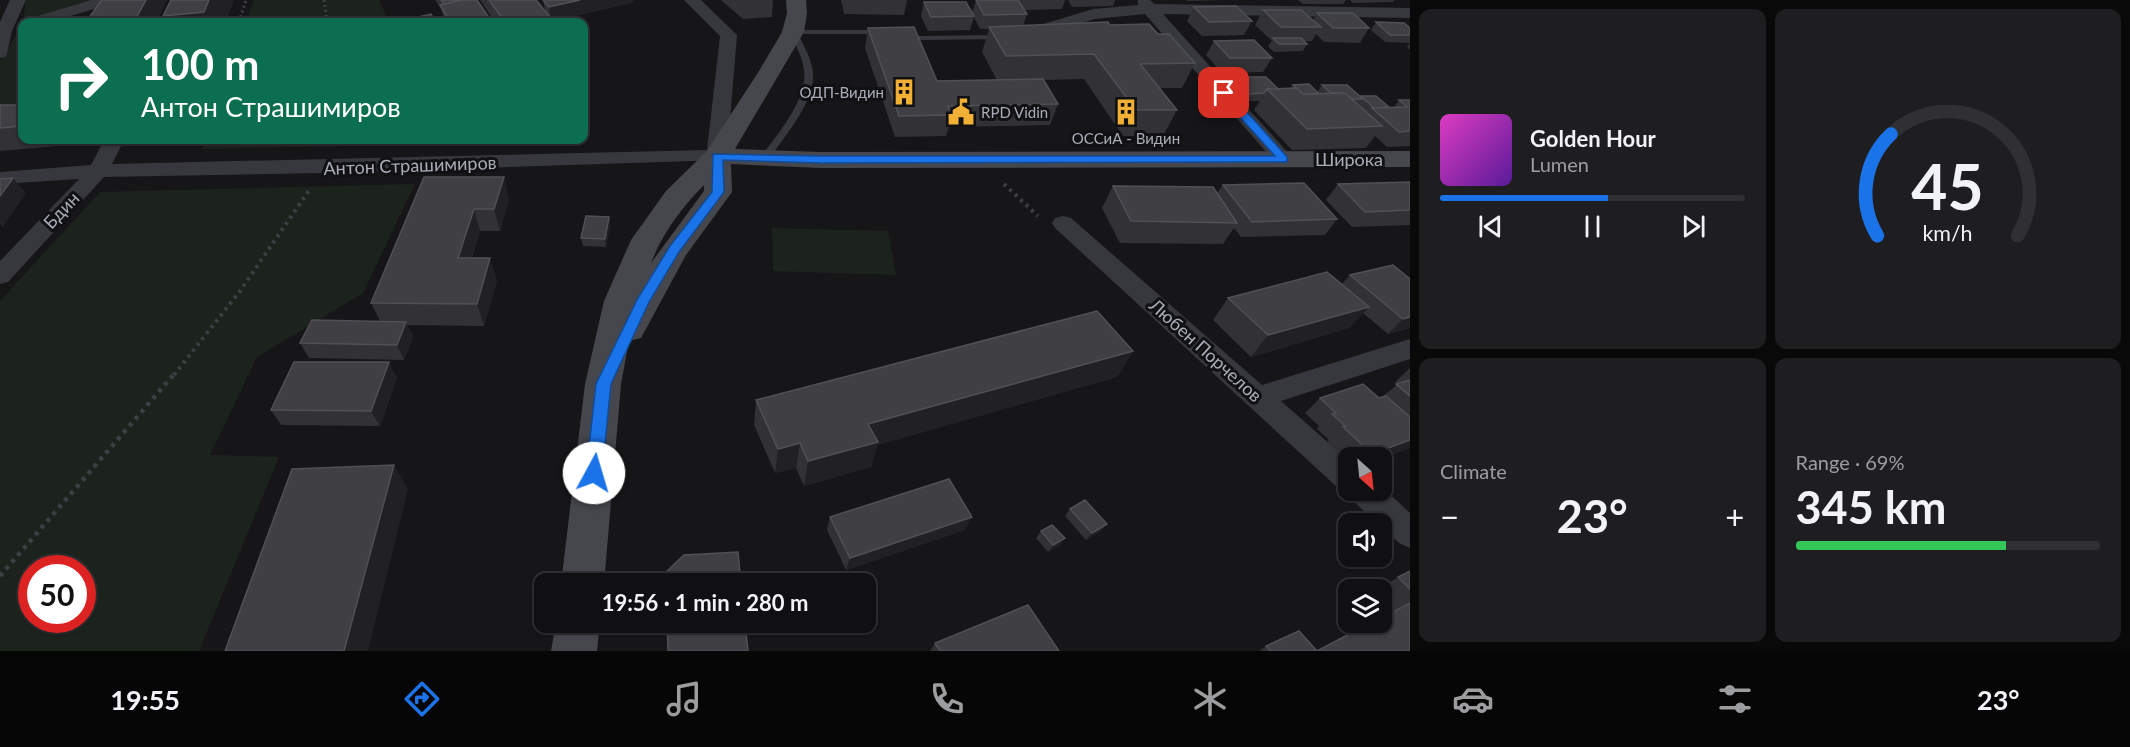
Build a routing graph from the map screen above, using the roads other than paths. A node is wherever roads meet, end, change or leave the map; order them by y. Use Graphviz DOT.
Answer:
graph roads {
  1 [pos="18,0"];
  2 [pos="108,0"];
  3 [pos="692,0"];
  4 [pos="796,0"];
  5 [pos="1145,5"];
  6 [pos="1410,13"];
  7 [pos="47,18"];
  8 [pos="18,27"];
  9 [pos="2,32"];
  10 [pos="793,32"];
  11 [pos="1031,33"];
  12 [pos="1008,37"];
  13 [pos="0,52"];
  14 [pos="112,144"];
  15 [pos="717,156"];
  16 [pos="765,158"];
  17 [pos="1283,159"];
  18 [pos="1410,159"];
  19 [pos="821,160"];
  20 [pos="98,171"];
  21 [pos="0,178"];
  22 [pos="1063,223"];
  23 [pos="0,276"];
  24 [pos="1410,348"];
  25 [pos="1259,397"];
  26 [pos="1338,469"];
  27 [pos="1375,501"];
  28 [pos="1410,533"];
  29 [pos="583,573"];
  30 [pos="576,633"];
  31 [pos="574,651"];
  1 -- 9 [label="street"];
  2 -- 7 [label="street"];
  3 -- 15 [label="street"];
  4 -- 10 [label="main road"];
  5 -- 6 [label="street"];
  5 -- 11 [label="street"];
  5 -- 17 [label="street"];
  8 -- 9 [label="street"];
  9 -- 13 [label="street"];
  10 -- 12 [label="lane"];
  10 -- 15 [label="main road"];
  10 -- 16 [label="lane"];
  14 -- 20 [label="street, Бдин"];
  15 -- 16 [label="main road, Антон Страшимиров"];
  15 -- 20 [label="street, Антон Страшимиров"];
  15 -- 29 [label="main road"];
  16 -- 19 [label="main road, Антон Страшимиров"];
  17 -- 18 [label="main road, Широка"];
  17 -- 19 [label="main road, Широка"];
  20 -- 21 [label="street, Антон Страшимиров"];
  20 -- 23 [label="street, Бдин"];
  22 -- 25 [label="street, Любен Порчелов"];
  24 -- 25 [label="street"];
  25 -- 26 [label="street, Любен Порчелов"];
  27 -- 28 [label="street"];
  30 -- 31 [label="main road"];
}
